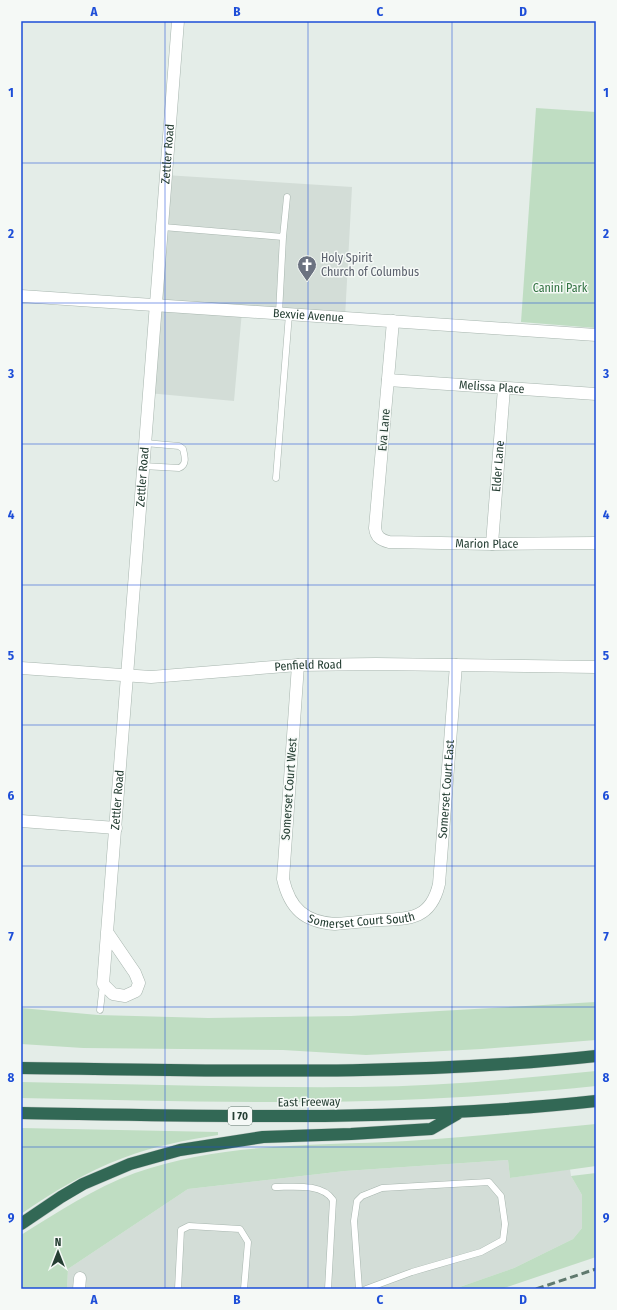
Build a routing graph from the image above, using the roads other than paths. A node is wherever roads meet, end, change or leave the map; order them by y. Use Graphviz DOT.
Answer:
graph roads {
  1 [pos="178,21"];
  2 [pos="287,197"];
  3 [pos="163,227"];
  4 [pos="284,237"];
  5 [pos="21,296"];
  6 [pos="156,305"];
  7 [pos="284,314"];
  8 [pos="394,321"];
  9 [pos="596,335"];
  10 [pos="388,380"];
  11 [pos="504,388"];
  12 [pos="596,394"];
  13 [pos="145,443"];
  14 [pos="143,466"];
  15 [pos="276,478"];
  16 [pos="379,538"];
  17 [pos="596,543"];
  18 [pos="492,544"];
  19 [pos="298,665"];
  20 [pos="456,665"];
  21 [pos="596,667"];
  22 [pos="21,668"];
  23 [pos="127,675"];
  24 [pos="21,821"];
  25 [pos="116,828"];
  26 [pos="298,910"];
  27 [pos="426,910"];
  28 [pos="107,932"];
  29 [pos="103,984"];
  30 [pos="100,1010"];
  31 [pos="596,1056"];
  32 [pos="21,1068"];
  33 [pos="596,1101"];
  34 [pos="459,1112"];
  35 [pos="21,1113"];
  36 [pos="275,1187"];
  37 [pos="21,1224"];
  38 [pos="178,1289"];
  39 [pos="244,1289"];
  40 [pos="328,1289"];
  41 [pos="359,1289"];
  42 [pos="366,1289"];
  1 -- 3 [label="street, Zettler Road"];
  2 -- 4 [label="lane"];
  3 -- 4 [label="lane"];
  3 -- 6 [label="street, Zettler Road"];
  4 -- 7 [label="lane"];
  5 -- 6 [label="street, Bexvie Avenue"];
  6 -- 7 [label="street, Bexvie Avenue"];
  6 -- 13 [label="street, Zettler Road"];
  7 -- 8 [label="street, Bexvie Avenue"];
  7 -- 15 [label="lane"];
  8 -- 9 [label="street, Bexvie Avenue"];
  8 -- 10 [label="street, Eva Lane"];
  10 -- 11 [label="street, Melissa Place"];
  10 -- 16 [label="street, Eva Lane"];
  11 -- 12 [label="street, Melissa Place"];
  11 -- 18 [label="street, Elder Lane"];
  13 -- 14 [label="street, Zettler Road"];
  13 -- 14 [label="lane"];
  14 -- 23 [label="street, Zettler Road"];
  16 -- 18 [label="street, Marion Place"];
  17 -- 18 [label="street, Marion Place"];
  19 -- 20 [label="street, Penfield Road"];
  19 -- 23 [label="street, Penfield Road"];
  19 -- 26 [label="street, Somerset Court West"];
  20 -- 21 [label="street, Penfield Road"];
  20 -- 27 [label="street, Somerset Court East"];
  22 -- 23 [label="street, Penfield Road"];
  23 -- 25 [label="street, Zettler Road"];
  24 -- 25 [label="street"];
  25 -- 28 [label="street, Zettler Road"];
  26 -- 27 [label="street, Somerset Court South"];
  28 -- 29 [label="street, Zettler Road"];
  28 -- 29 [label="street"];
  29 -- 30 [label="lane"];
  31 -- 32 [label="highway"];
  33 -- 34 [label="highway, East Freeway / I 70"];
  34 -- 35 [label="highway, East Freeway / I 70"];
  34 -- 37 [label="highway"];
  36 -- 40 [label="lane"];
  38 -- 39 [label="lane"];
  41 -- 42 [label="lane"];
}
